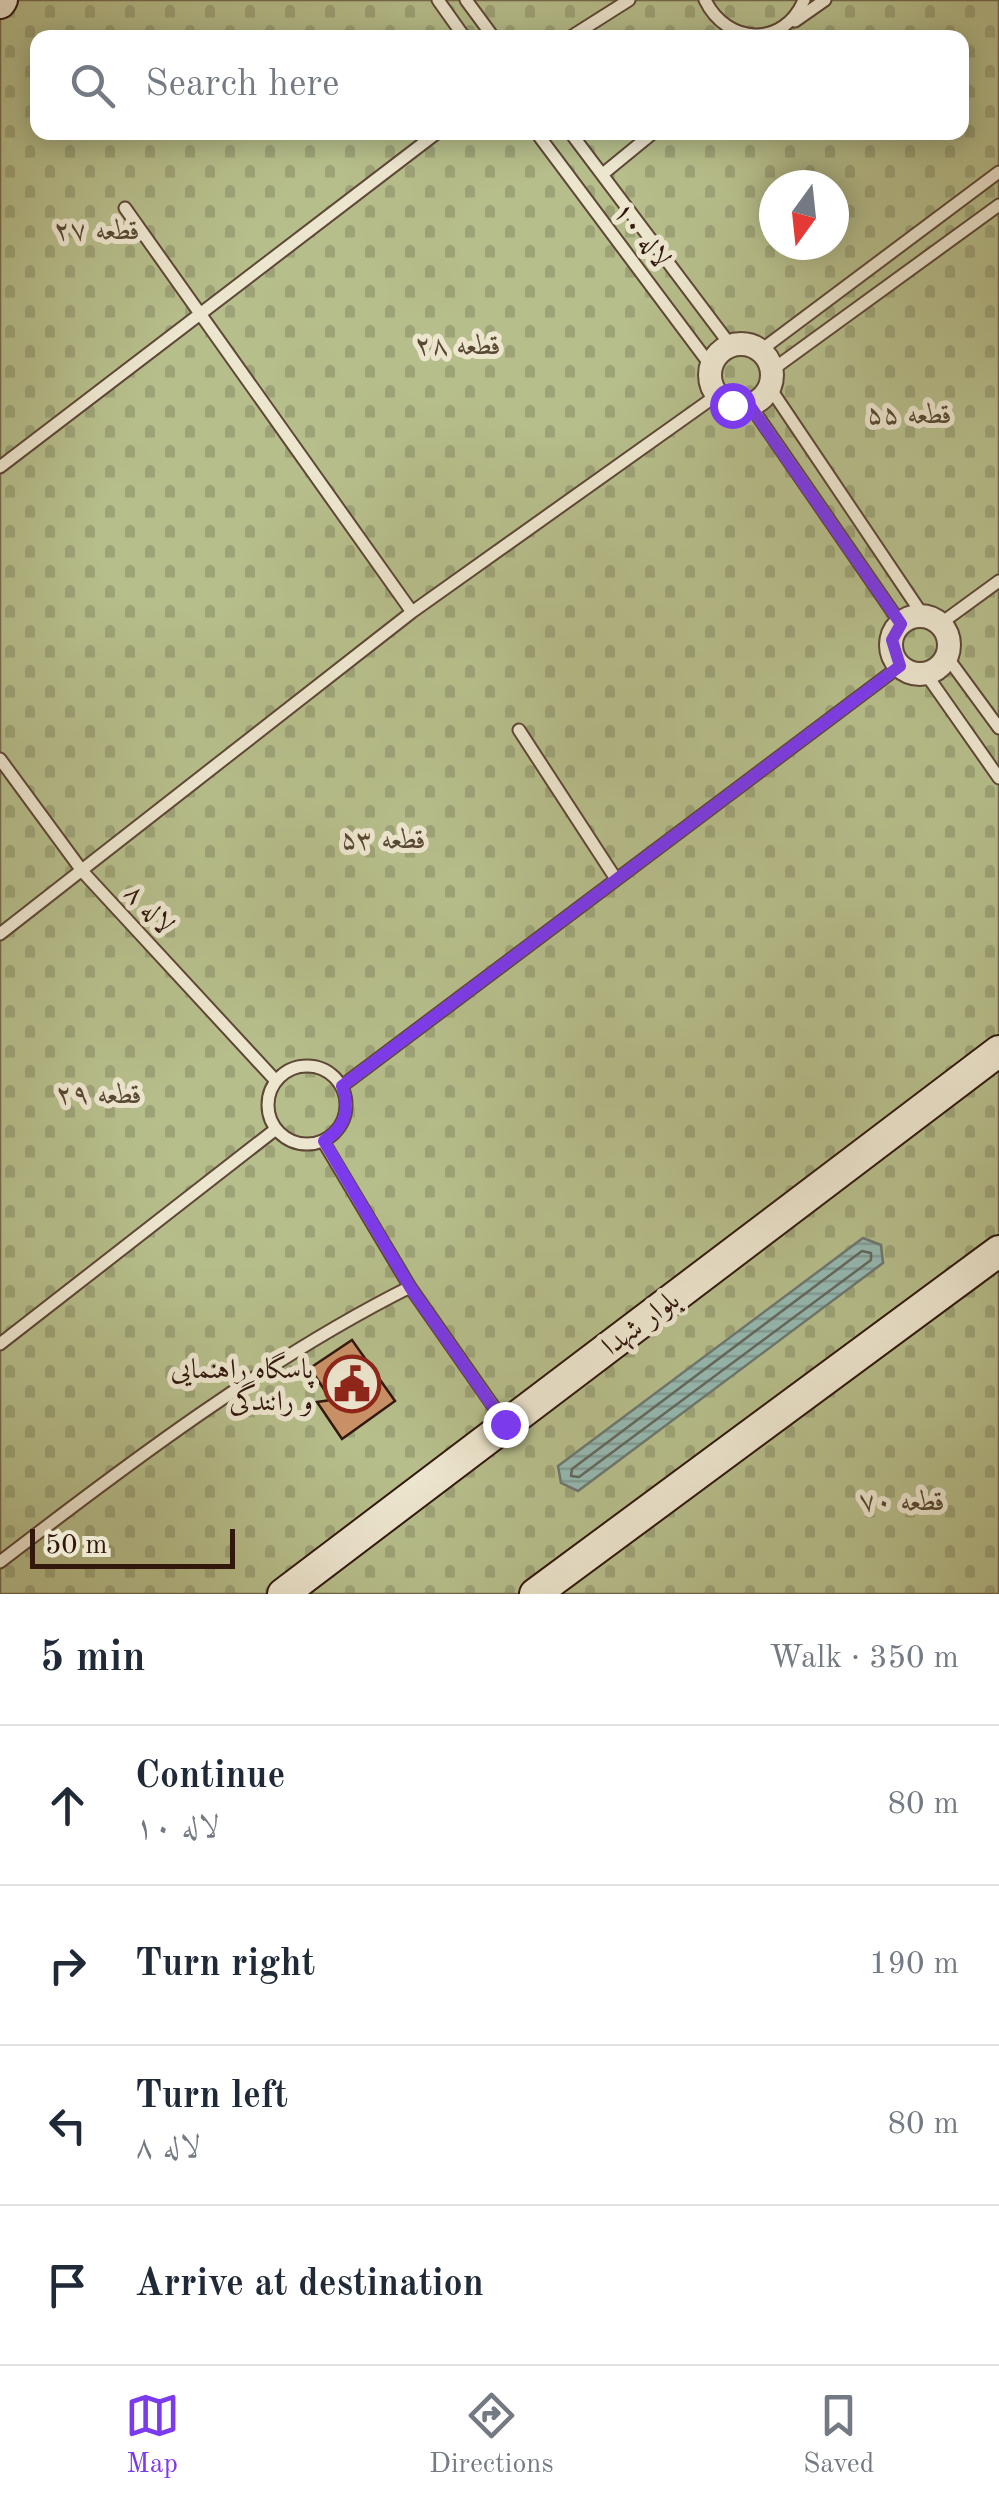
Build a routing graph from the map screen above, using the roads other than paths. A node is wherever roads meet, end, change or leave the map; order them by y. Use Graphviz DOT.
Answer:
graph roads {
  1 [pos="438,0"];
  2 [pos="466,0"];
  3 [pos="629,0"];
  4 [pos="705,0"];
  5 [pos="804,0"];
  6 [pos="825,0"];
  7 [pos="460,30"];
  8 [pos="488,30"];
  9 [pos="582,30"];
  10 [pos="733,30"];
  11 [pos="783,30"];
  12 [pos="783,30"];
  13 [pos="428,140"];
  14 [pos="542,140"];
  15 [pos="577,140"];
  16 [pos="644,140"];
  17 [pos="999,172"];
  18 [pos="604,173"];
  19 [pos="999,205"];
  20 [pos="126,208"];
  21 [pos="200,314"];
  22 [pos="731,346"];
  23 [pos="711,366"];
  24 [pos="768,369"];
  25 [pos="717,395"];
  26 [pos="750,406"];
  27 [pos="0,467"];
  28 [pos="999,581"];
  29 [pos="412,612"];
  30 [pos="932,621"];
  31 [pos="901,624"];
  32 [pos="947,657"];
  33 [pos="900,666"];
  34 [pos="926,674"];
  35 [pos="999,728"];
  36 [pos="519,730"];
  37 [pos="0,759"];
  38 [pos="999,778"];
  39 [pos="83,872"];
  40 [pos="616,880"];
  41 [pos="0,934"];
  42 [pos="999,1051"];
  43 [pos="276,1080"];
  44 [pos="342,1086"];
  45 [pos="276,1130"];
  46 [pos="324,1141"];
  47 [pos="995,1261"];
  48 [pos="410,1287"];
  49 [pos="0,1344"];
  50 [pos="505,1424"];
  51 [pos="0,1562"];
  52 [pos="282,1594"];
  53 [pos="534,1594"];
  1 -- 7 [label="lane"];
  2 -- 8 [label="lane"];
  3 -- 9 [label="lane"];
  4 -- 10 [label="lane"];
  5 -- 11 [label="lane"];
  6 -- 12 [label="lane"];
  13 -- 21 [label="lane"];
  14 -- 23 [label="lane, لاله ۱۰"];
  15 -- 18 [label="lane, لاله ۱۰"];
  16 -- 18 [label="lane"];
  17 -- 24 [label="lane"];
  18 -- 22 [label="lane, لاله ۱۰"];
  19 -- 24 [label="lane"];
  20 -- 21 [label="lane"];
  21 -- 27 [label="lane"];
  21 -- 29 [label="lane"];
  22 -- 23 [label="street"];
  22 -- 24 [label="street"];
  23 -- 25 [label="street"];
  24 -- 26 [label="street"];
  24 -- 30 [label="lane"];
  25 -- 26 [label="street"];
  25 -- 29 [label="lane"];
  26 -- 31 [label="lane"];
  28 -- 30 [label="lane"];
  29 -- 39 [label="lane"];
  30 -- 31 [label="street"];
  30 -- 32 [label="street"];
  31 -- 33 [label="street"];
  32 -- 34 [label="street"];
  32 -- 35 [label="lane"];
  33 -- 34 [label="street"];
  33 -- 40 [label="lane"];
  34 -- 38 [label="lane"];
  36 -- 40 [label="lane"];
  37 -- 39 [label="lane, لاله ۸"];
  39 -- 41 [label="lane"];
  39 -- 43 [label="lane, لاله ۸"];
  40 -- 44 [label="lane"];
  42 -- 50 [label="street, بلوار شهدا"];
  43 -- 44 [label="lane"];
  43 -- 45 [label="lane"];
  44 -- 46 [label="lane"];
  45 -- 46 [label="lane"];
  45 -- 49 [label="lane"];
  46 -- 48 [label="lane"];
  47 -- 53 [label="street"];
  48 -- 50 [label="lane"];
  48 -- 51 [label="lane"];
  50 -- 52 [label="street, بلوار شهدا"];
}
